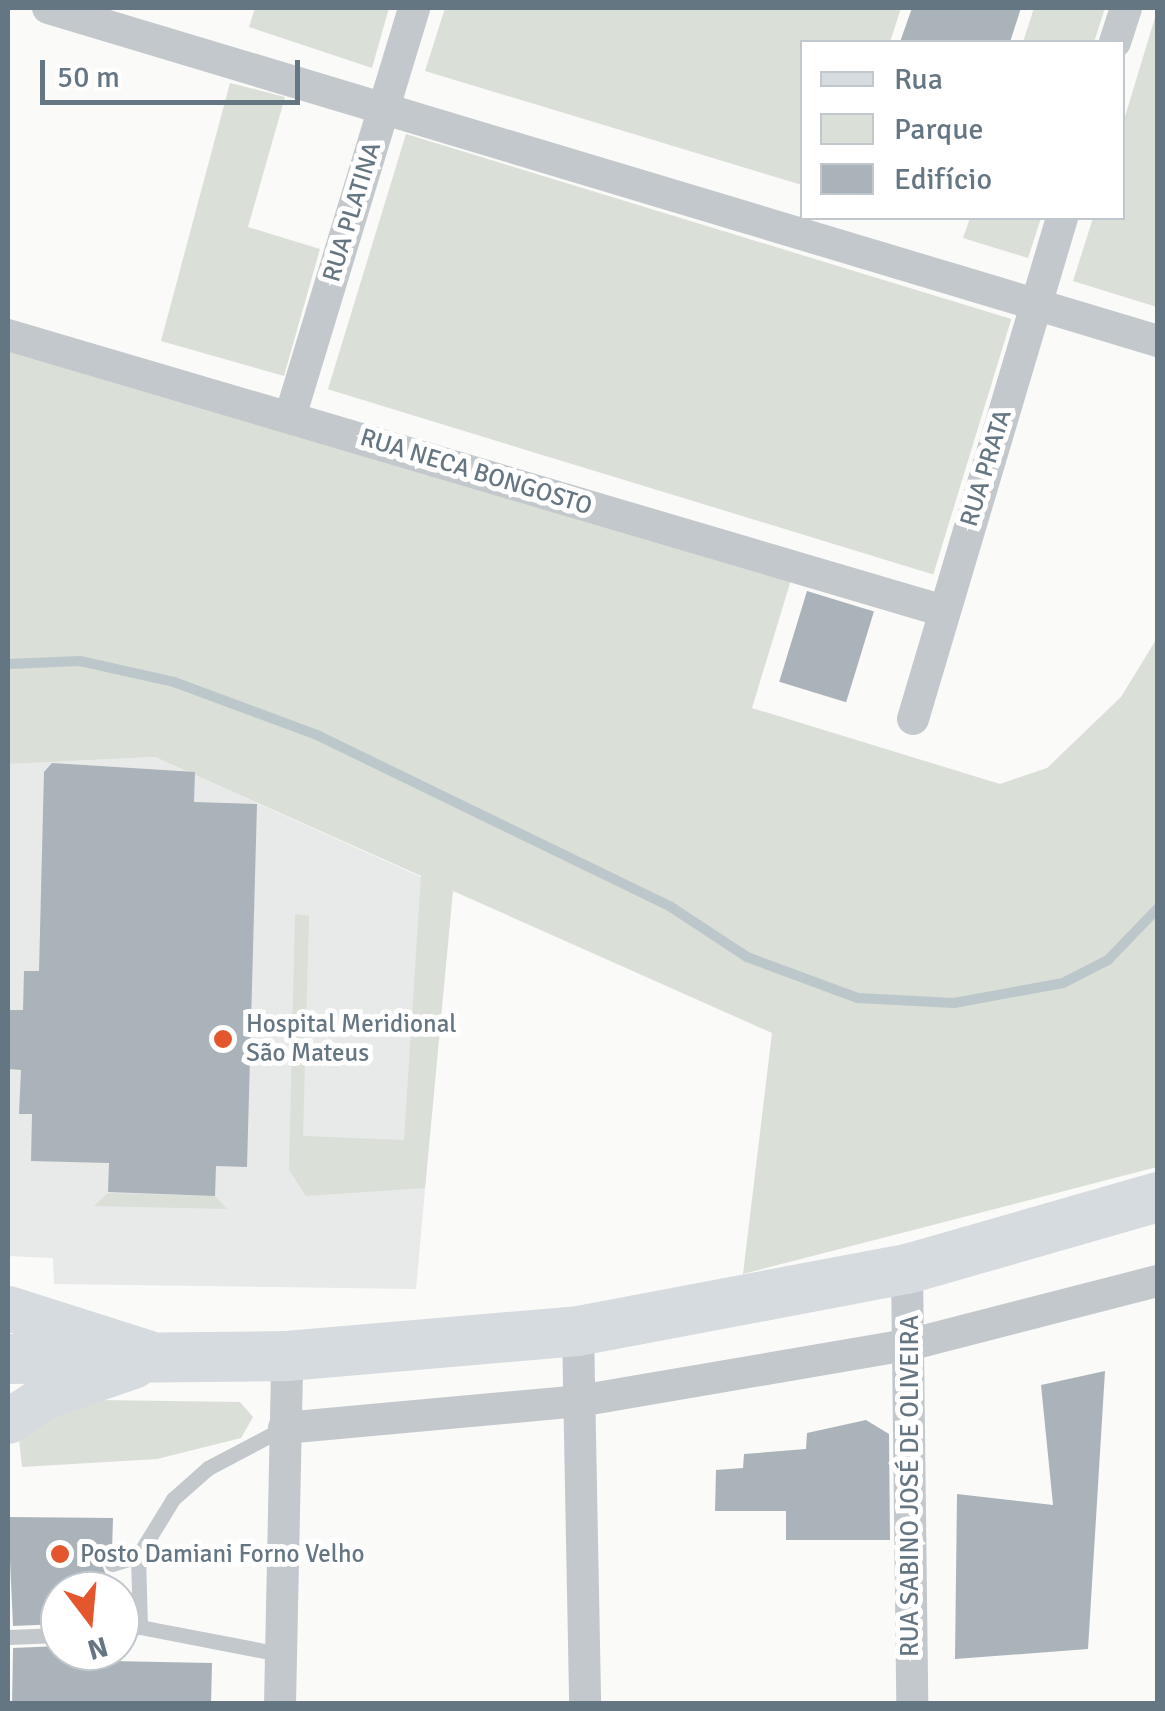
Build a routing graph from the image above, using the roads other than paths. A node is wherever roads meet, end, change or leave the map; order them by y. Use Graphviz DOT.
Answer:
graph roads {
  1 [pos="48,8"];
  2 [pos="414,8"];
  3 [pos="1126,8"];
  4 [pos="1116,40"];
  5 [pos="382,112"];
  6 [pos="1061,220"];
  7 [pos="1035,304"];
  8 [pos="8,335"];
  9 [pos="1158,341"];
  10 [pos="290,416"];
  11 [pos="944,611"];
  12 [pos="913,718"];
  13 [pos="1158,1197"];
  14 [pos="907,1269"];
  15 [pos="1158,1281"];
  16 [pos="8,1308"];
  17 [pos="578,1331"];
  18 [pos="912,1344"];
  19 [pos="287,1356"];
  20 [pos="164,1357"];
  21 [pos="8,1359"];
  22 [pos="578,1401"];
  23 [pos="8,1421"];
  24 [pos="284,1428"];
  25 [pos="138,1556"];
  26 [pos="112,1564"];
  27 [pos="138,1571"];
  28 [pos="140,1628"];
  29 [pos="40,1635"];
  30 [pos="8,1637"];
  31 [pos="280,1654"];
  32 [pos="280,1704"];
  33 [pos="585,1704"];
  34 [pos="912,1704"];
  1 -- 5 [label="street"];
  2 -- 5 [label="street, RUA PLATINA"];
  3 -- 4 [label="street"];
  5 -- 7 [label="street"];
  5 -- 10 [label="street, RUA PLATINA"];
  6 -- 7 [label="street, RUA PRATA"];
  7 -- 9 [label="street"];
  7 -- 11 [label="street, RUA PRATA"];
  8 -- 10 [label="street, RUA NECA BONGOSTO"];
  10 -- 11 [label="street, RUA NECA BONGOSTO"];
  11 -- 12 [label="street, RUA PRATA"];
  13 -- 14 [label="main road"];
  14 -- 17 [label="main road"];
  14 -- 18 [label="street, RUA SABINO JOSÉ DE OLIVEIRA"];
  15 -- 18 [label="street"];
  16 -- 20 [label="main road"];
  17 -- 19 [label="main road"];
  17 -- 22 [label="street"];
  18 -- 22 [label="street"];
  18 -- 34 [label="street, RUA SABINO JOSÉ DE OLIVEIRA"];
  19 -- 20 [label="main road"];
  19 -- 24 [label="street"];
  20 -- 21 [label="main road"];
  20 -- 23 [label="main road"];
  22 -- 24 [label="street"];
  22 -- 33 [label="street"];
  24 -- 25 [label="lane"];
  24 -- 31 [label="street"];
  25 -- 26 [label="lane"];
  25 -- 27 [label="lane"];
  28 -- 31 [label="lane"];
  29 -- 30 [label="lane"];
  31 -- 32 [label="street"];
}
